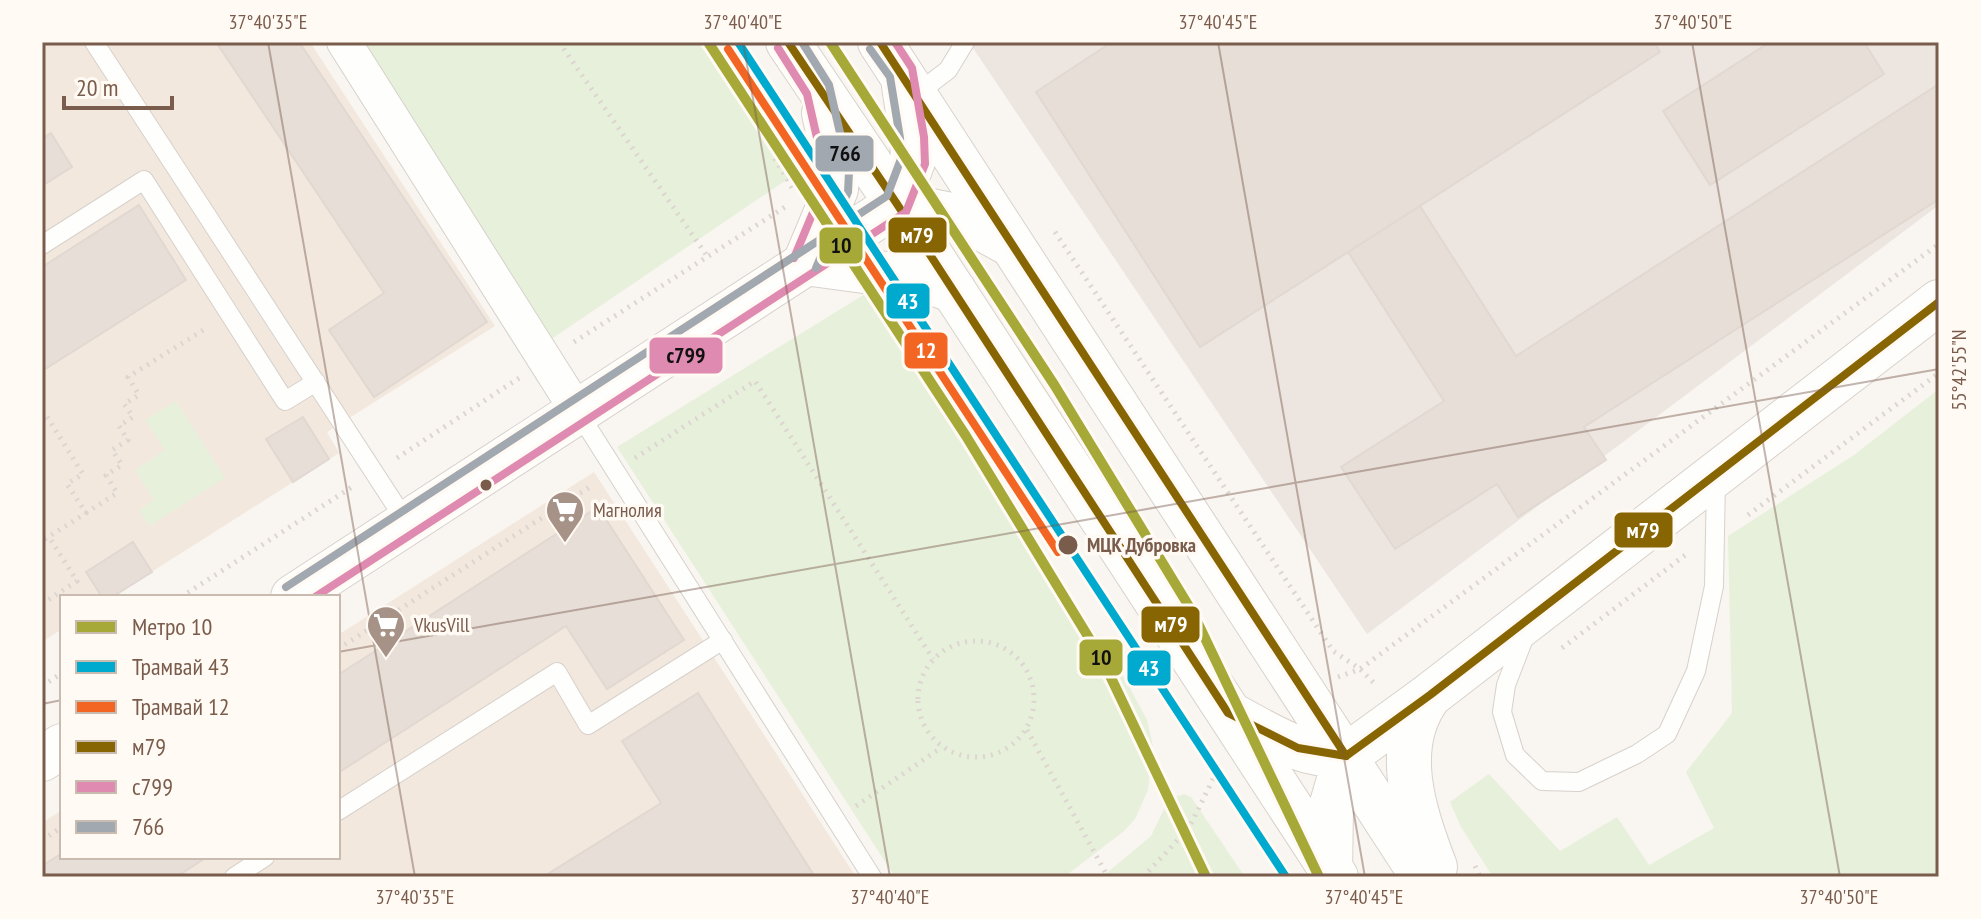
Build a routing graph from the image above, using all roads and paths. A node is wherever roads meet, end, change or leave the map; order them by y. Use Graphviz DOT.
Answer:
graph roads {
  1 [pos="94,42"];
  2 [pos="344,42"];
  3 [pos="559,42"];
  4 [pos="788,42"];
  5 [pos="965,42"];
  6 [pos="899,70"];
  7 [pos="818,89"];
  8 [pos="802,140"];
  9 [pos="799,199"];
  10 [pos="897,204"];
  11 [pos="786,207"];
  12 [pos="1034,238"];
  13 [pos="1939,244"];
  14 [pos="42,245"];
  15 [pos="707,256"];
  16 [pos="805,263"];
  17 [pos="954,291"];
  18 [pos="229,313"];
  19 [pos="1929,319"];
  20 [pos="545,360"];
  21 [pos="1939,373"];
  22 [pos="316,382"];
  23 [pos="578,412"];
  24 [pos="42,413"];
  25 [pos="616,470"];
  26 [pos="375,472"];
  27 [pos="1716,473"];
  28 [pos="86,513"];
  29 [pos="1748,515"];
  30 [pos="407,523"];
  31 [pos="49,537"];
  32 [pos="42,541"];
  33 [pos="1689,553"];
  34 [pos="184,595"];
  35 [pos="296,595"];
  36 [pos="42,604"];
  37 [pos="1534,612"];
  38 [pos="723,640"];
  39 [pos="340,648"];
  40 [pos="1556,653"];
  41 [pos="933,659"];
  42 [pos="1360,669"];
  43 [pos="60,674"];
  44 [pos="1337,678"];
  45 [pos="1374,683"];
  46 [pos="42,686"];
  47 [pos="1430,695"];
  48 [pos="1228,713"];
  49 [pos="1027,729"];
  50 [pos="60,747"];
  51 [pos="942,747"];
  52 [pos="1346,756"];
  53 [pos="42,759"];
  54 [pos="1241,760"];
  55 [pos="855,806"];
  56 [pos="340,810"];
  57 [pos="60,828"];
  58 [pos="42,840"];
  59 [pos="262,859"];
  60 [pos="1331,873"];
  61 [pos="234,877"];
  62 [pos="872,877"];
  63 [pos="1108,877"];
  64 [pos="1143,877"];
  65 [pos="1423,877"];
  66 [pos="1439,877"];
  1 -- 22 [label="lane"];
  2 -- 20 [label="street"];
  3 -- 15 [label="path"];
  4 -- 7 [label="main road"];
  5 -- 6 [label="lane"];
  6 -- 10 [label="main road"];
  6 -- 12 [label="main road"];
  7 -- 10 [label="main road"];
  7 -- 16 [label="main road"];
  8 -- 9 [label="path"];
  10 -- 12 [label="main road"];
  10 -- 16 [label="main road"];
  10 -- 17 [label="main road"];
  11 -- 15 [label="path"];
  12 -- 42 [label="path"];
  12 -- 52 [label="main road"];
  13 -- 42 [label="path"];
  14 -- 18 [label="lane"];
  15 -- 20 [label="path"];
  16 -- 17 [label="main road"];
  16 -- 23 [label="main road"];
  17 -- 48 [label="main road"];
  18 -- 22 [label="lane"];
  18 -- 28 [label="path"];
  19 -- 27 [label="main road"];
  20 -- 23 [label="street"];
  20 -- 26 [label="path"];
  21 -- 29 [label="path"];
  22 -- 26 [label="lane"];
  23 -- 25 [label="lane"];
  23 -- 30 [label="main road"];
  24 -- 28 [label="path"];
  25 -- 38 [label="lane"];
  25 -- 39 [label="path"];
  25 -- 41 [label="path"];
  26 -- 30 [label="lane"];
  26 -- 34 [label="path"];
  27 -- 37 [label="main road"];
  27 -- 37 [label="lane"];
  28 -- 31 [label="path"];
  30 -- 35 [label="main road"];
  31 -- 32 [label="path"];
  31 -- 36 [label="path"];
  33 -- 40 [label="path"];
  37 -- 47 [label="main road"];
  38 -- 56 [label="lane"];
  38 -- 62 [label="lane"];
  41 -- 49 [label="path"];
  41 -- 51 [label="path"];
  42 -- 44 [label="path"];
  42 -- 45 [label="path"];
  43 -- 46 [label="path"];
  47 -- 52 [label="main road"];
  47 -- 66 [label="main road"];
  48 -- 52 [label="main road"];
  48 -- 54 [label="main road"];
  49 -- 51 [label="path"];
  49 -- 63 [label="path"];
  50 -- 53 [label="main road"];
  51 -- 55 [label="path"];
  52 -- 60 [label="main road"];
  52 -- 65 [label="main road"];
  54 -- 60 [label="main road"];
  54 -- 64 [label="path"];
  57 -- 58 [label="path"];
  59 -- 61 [label="lane"];
}
